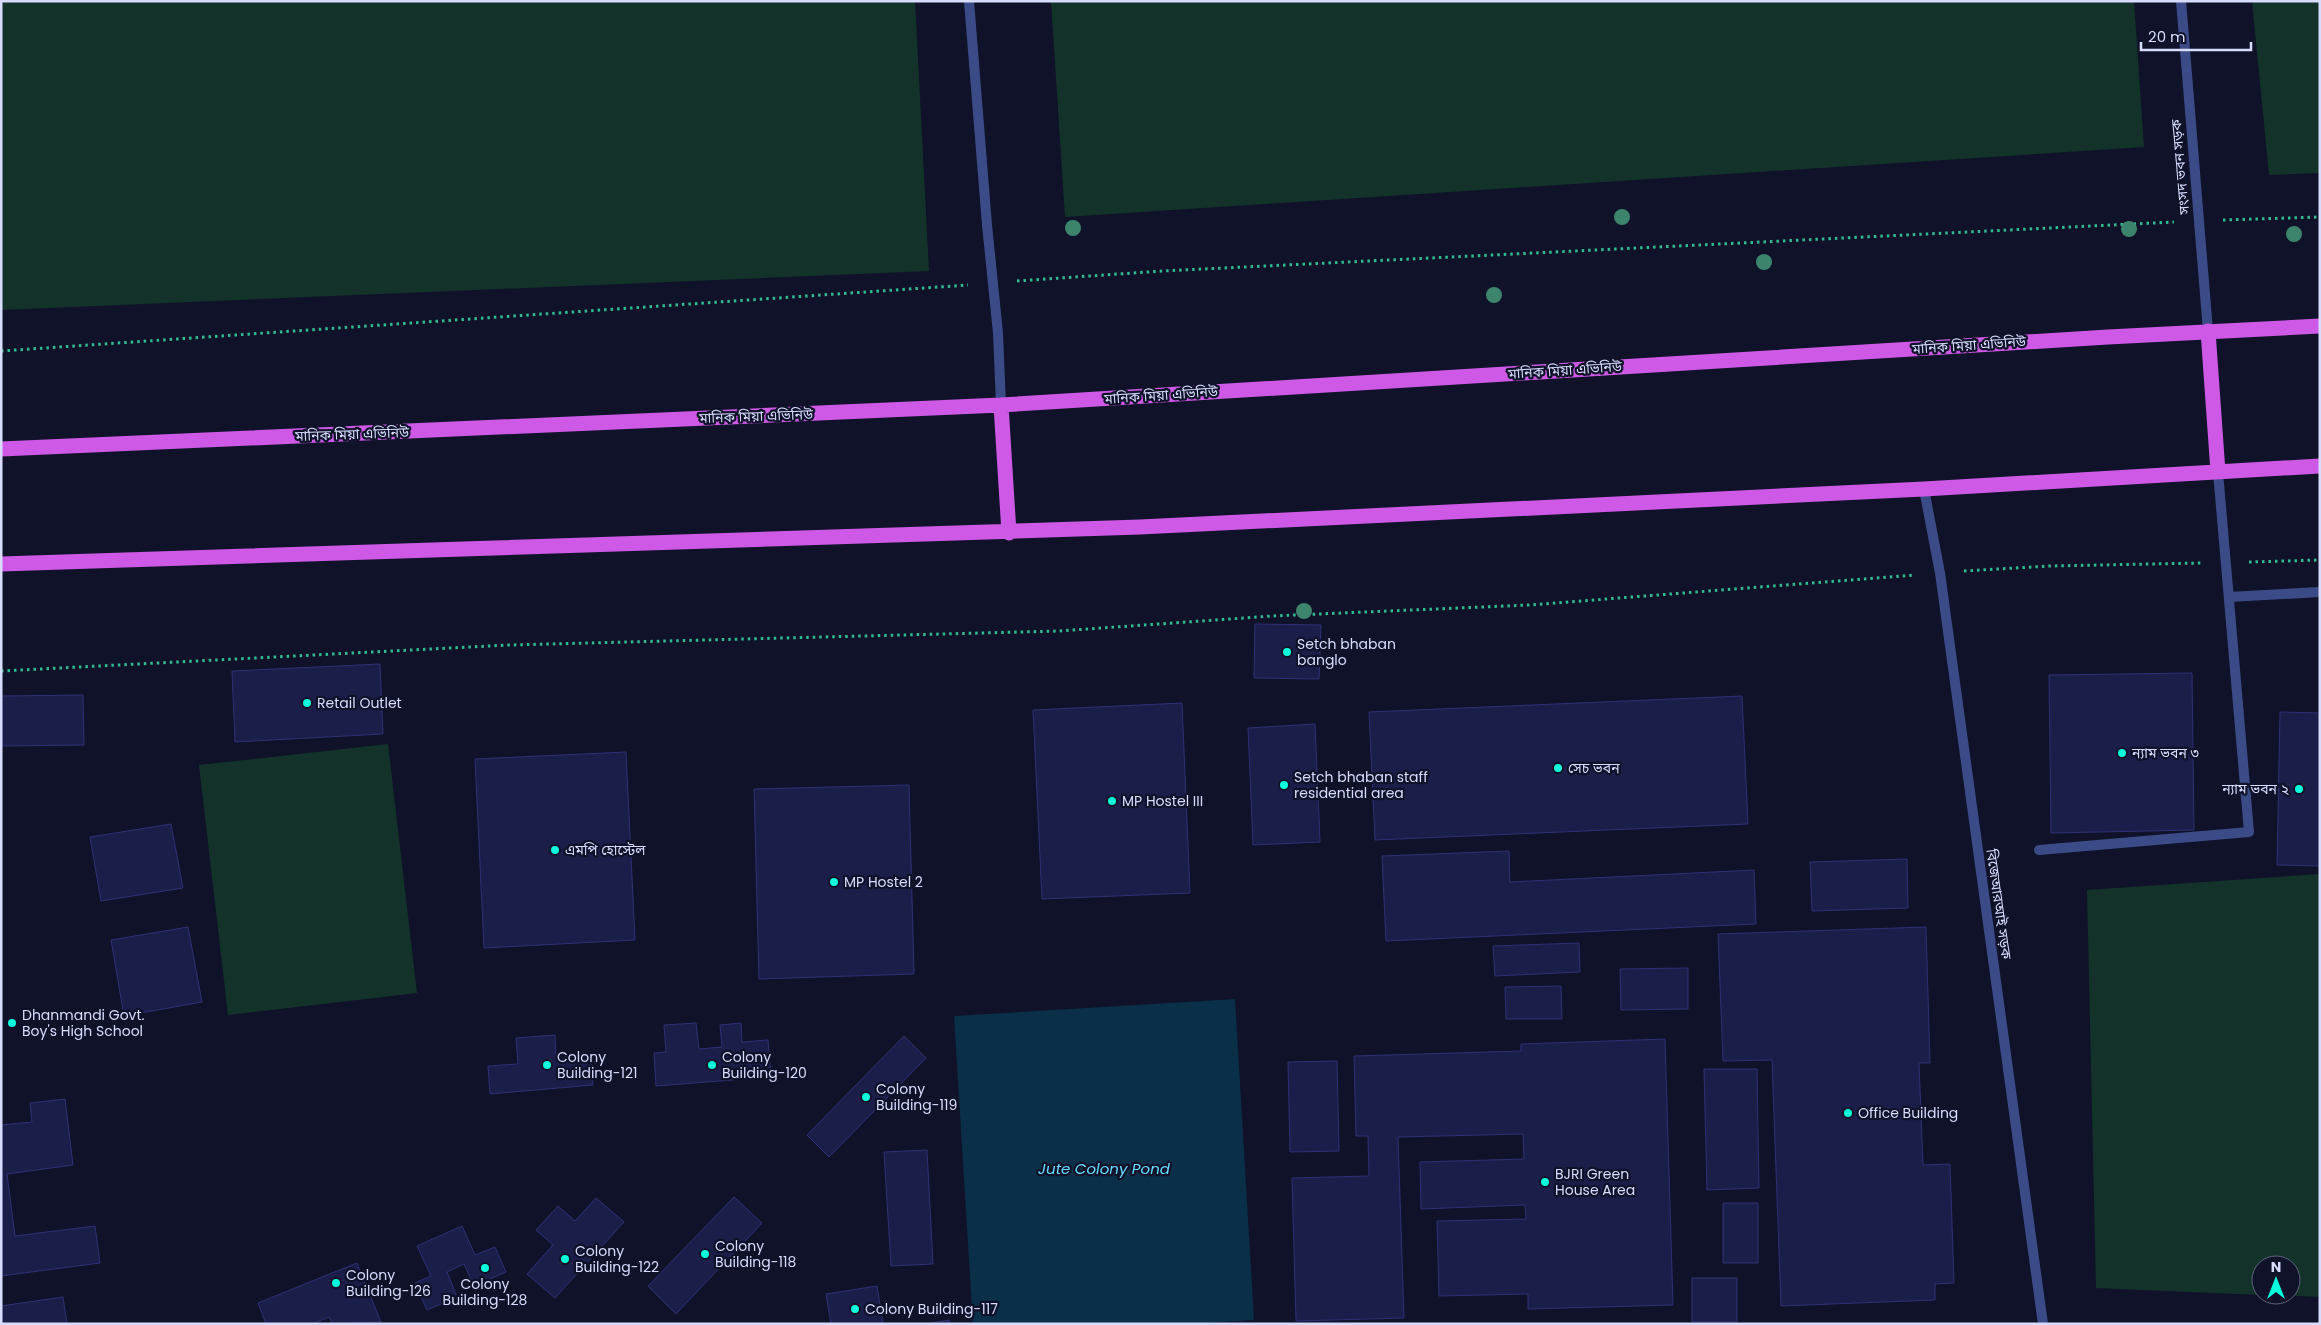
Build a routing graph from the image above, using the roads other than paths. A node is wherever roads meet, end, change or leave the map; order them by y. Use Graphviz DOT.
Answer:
graph roads {
  1 [pos="970,1"];
  2 [pos="2181,1"];
  3 [pos="2320,326"];
  4 [pos="2208,331"];
  5 [pos="1001,405"];
  6 [pos="1,449"];
  7 [pos="2320,466"];
  8 [pos="2218,472"];
  9 [pos="1924,489"];
  10 [pos="1009,533"];
  11 [pos="1,564"];
  12 [pos="2320,592"];
  13 [pos="2229,597"];
  14 [pos="2039,850"];
  15 [pos="2043,1324"];
  1 -- 5 [label="street"];
  2 -- 4 [label="street, সংসদ ভবন সড়ক"];
  3 -- 4 [label="highway, মানিক মিয়া এভিনিউ"];
  4 -- 5 [label="highway, মানিক মিয়া এভিনিউ"];
  4 -- 8 [label="highway"];
  5 -- 6 [label="highway, মানিক মিয়া এভিনিউ"];
  5 -- 10 [label="highway"];
  7 -- 8 [label="highway"];
  8 -- 9 [label="highway"];
  8 -- 13 [label="street"];
  9 -- 10 [label="highway"];
  9 -- 15 [label="street, বিজেআরআই সড়ক"];
  10 -- 11 [label="highway"];
  12 -- 13 [label="street"];
  13 -- 14 [label="street"];
}
